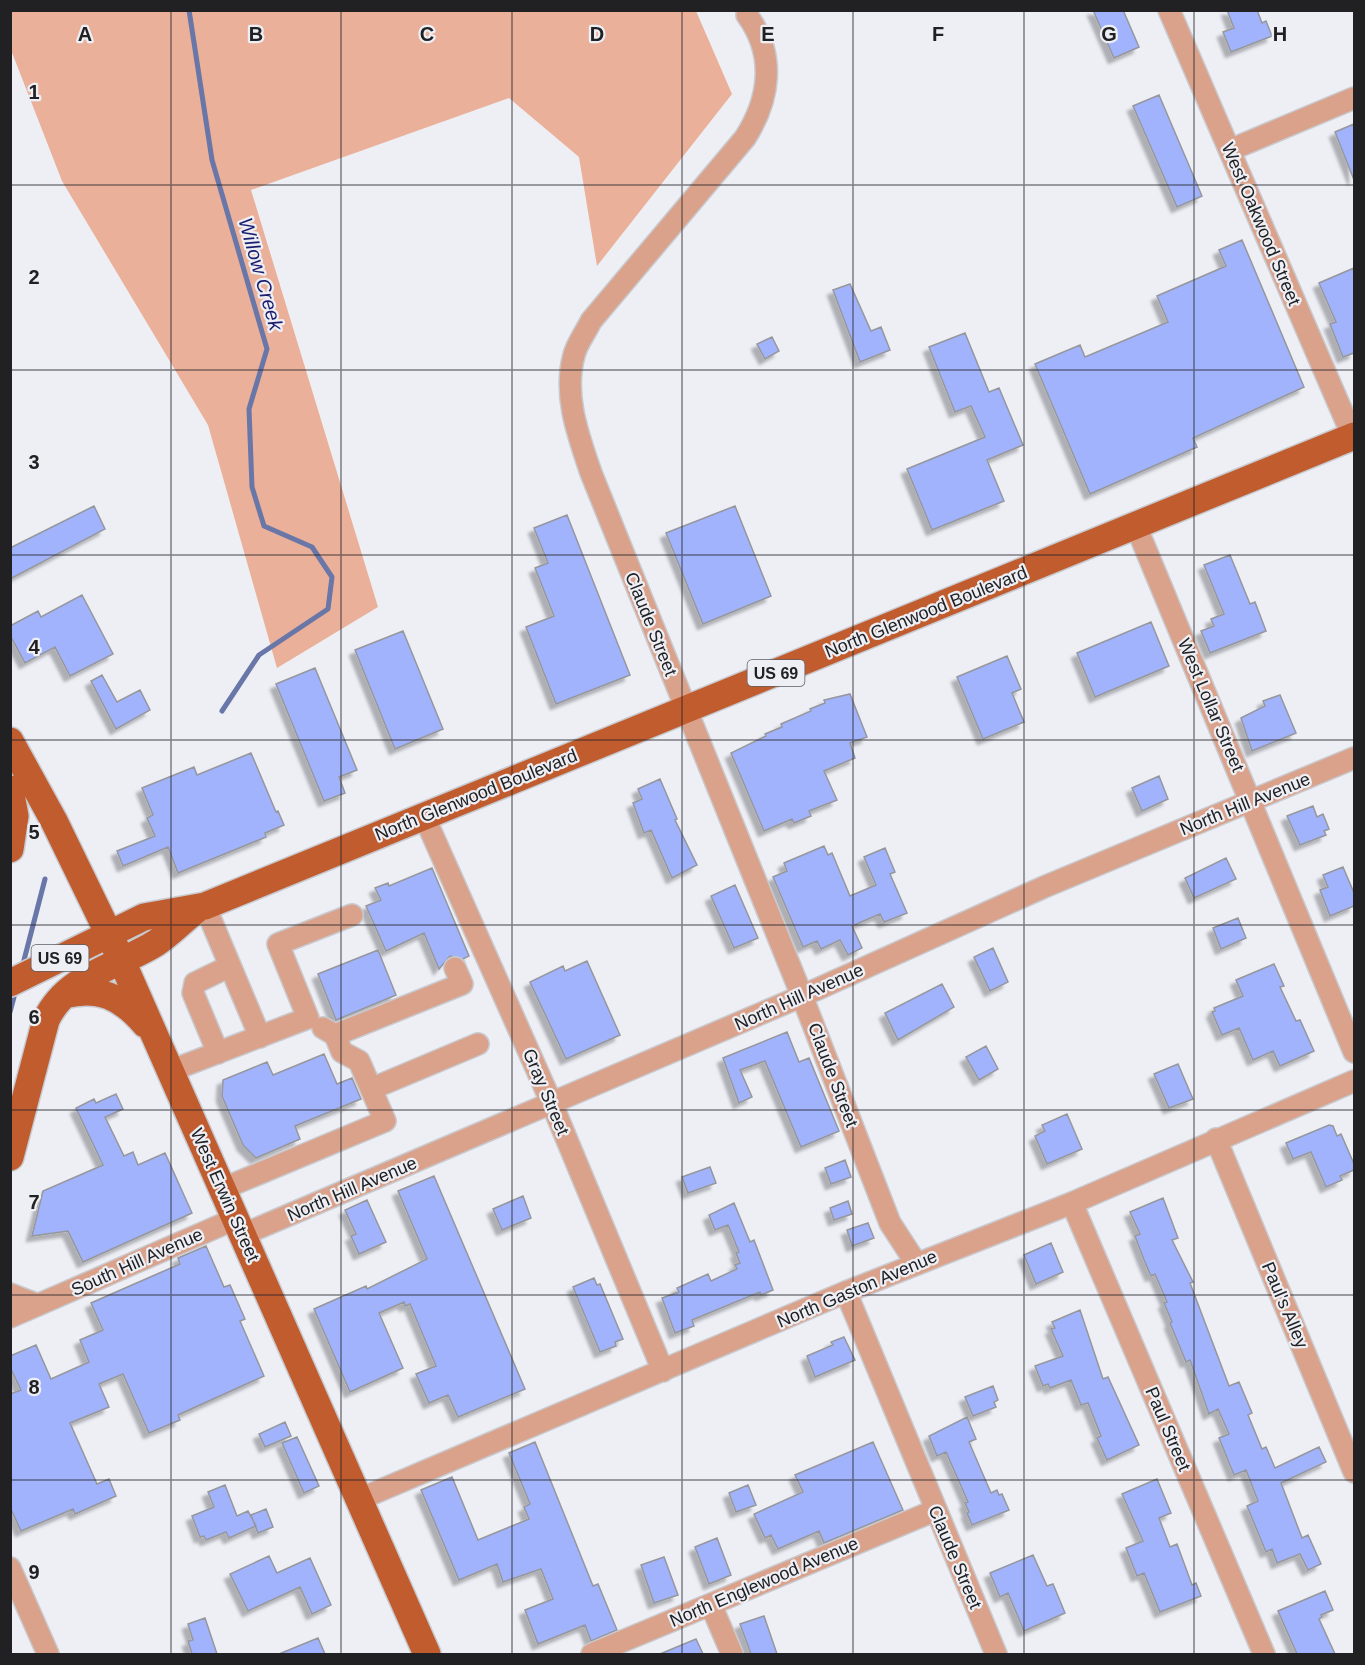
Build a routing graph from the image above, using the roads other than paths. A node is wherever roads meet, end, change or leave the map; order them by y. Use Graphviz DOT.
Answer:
graph roads {
  1 [pos="1169,10"];
  2 [pos="747,15"];
  3 [pos="1354,98"];
  4 [pos="1230,150"];
  5 [pos="1354,436"];
  6 [pos="1136,526"];
  7 [pos="686,709"];
  8 [pos="10,741"];
  9 [pos="1354,758"];
  10 [pos="10,789"];
  11 [pos="1252,802"];
  12 [pos="424,816"];
  13 [pos="10,849"];
  14 [pos="201,907"];
  15 [pos="352,915"];
  16 [pos="116,947"];
  17 [pos="230,966"];
  18 [pos="455,968"];
  19 [pos="10,983"];
  20 [pos="63,995"];
  21 [pos="802,996"];
  22 [pos="308,1018"];
  23 [pos="335,1035"];
  24 [pos="155,1036"];
  25 [pos="260,1037"];
  26 [pos="478,1044"];
  27 [pos="1354,1052"];
  28 [pos="218,1053"];
  29 [pos="170,1071"];
  30 [pos="1354,1081"];
  31 [pos="371,1089"];
  32 [pos="552,1104"];
  33 [pos="1216,1139"];
  34 [pos="10,1157"];
  35 [pos="222,1189"];
  36 [pos="1072,1203"];
  37 [pos="239,1227"];
  38 [pos="916,1263"];
  39 [pos="846,1292"];
  40 [pos="10,1294"];
  41 [pos="39,1305"];
  42 [pos="10,1317"];
  43 [pos="663,1371"];
  44 [pos="1354,1472"];
  45 [pos="360,1499"];
  46 [pos="936,1510"];
  47 [pos="10,1568"];
  48 [pos="711,1605"];
  49 [pos="48,1654"];
  50 [pos="427,1654"];
  51 [pos="592,1654"];
  52 [pos="732,1654"];
  53 [pos="996,1654"];
  54 [pos="1263,1654"];
  1 -- 4 [label="street, West Oakwood Street"];
  2 -- 7 [label="street, Claude Street"];
  3 -- 4 [label="street"];
  4 -- 5 [label="street, West Oakwood Street"];
  5 -- 6 [label="main road, North Glenwood Boulevard / US 69"];
  6 -- 7 [label="main road, North Glenwood Boulevard / US 69"];
  6 -- 11 [label="street, West Lollar Street"];
  7 -- 12 [label="main road, North Glenwood Boulevard / US 69"];
  7 -- 21 [label="street, Claude Street"];
  8 -- 16 [label="main road, West Erwin Street"];
  9 -- 11 [label="street, North Hill Avenue"];
  10 -- 13 [label="main road"];
  11 -- 21 [label="street, North Hill Avenue"];
  11 -- 27 [label="street, West Lollar Street"];
  12 -- 14 [label="main road, North Glenwood Boulevard / US 69"];
  12 -- 32 [label="street, Gray Street"];
  14 -- 16 [label="main road, North Glenwood Boulevard / US 69"];
  14 -- 17 [label="street"];
  15 -- 22 [label="street"];
  16 -- 19 [label="main road, US 69"];
  16 -- 20 [label="main road, US 69"];
  16 -- 24 [label="main road, West Erwin Street"];
  17 -- 25 [label="street"];
  17 -- 28 [label="street"];
  18 -- 23 [label="street"];
  20 -- 24 [label="main road"];
  20 -- 34 [label="main road, US 69"];
  21 -- 32 [label="street, North Hill Avenue"];
  21 -- 38 [label="street, Claude Street"];
  22 -- 23 [label="street"];
  22 -- 25 [label="street"];
  23 -- 31 [label="street"];
  24 -- 29 [label="main road, West Erwin Street"];
  25 -- 28 [label="street"];
  26 -- 31 [label="street"];
  28 -- 29 [label="street"];
  29 -- 35 [label="main road, West Erwin Street"];
  30 -- 33 [label="street, North Gaston Avenue"];
  31 -- 35 [label="street"];
  32 -- 37 [label="street, North Hill Avenue"];
  32 -- 43 [label="street, Gray Street"];
  33 -- 36 [label="street, North Gaston Avenue"];
  33 -- 44 [label="street, Paul's Alley"];
  35 -- 37 [label="main road, West Erwin Street"];
  36 -- 38 [label="street, North Gaston Avenue"];
  36 -- 54 [label="street, Paul Street"];
  37 -- 41 [label="street, South Hill Avenue"];
  37 -- 45 [label="main road, West Erwin Street"];
  38 -- 39 [label="street, North Gaston Avenue"];
  39 -- 43 [label="street, North Gaston Avenue"];
  39 -- 46 [label="street, Claude Street"];
  40 -- 41 [label="street"];
  41 -- 42 [label="street, South Hill Avenue"];
  43 -- 45 [label="street, North Gaston Avenue"];
  45 -- 50 [label="main road, West Erwin Street"];
  46 -- 48 [label="street, North Englewood Avenue"];
  46 -- 53 [label="street, Claude Street"];
  47 -- 49 [label="street"];
  48 -- 51 [label="street, North Englewood Avenue"];
  48 -- 52 [label="street"];
}
